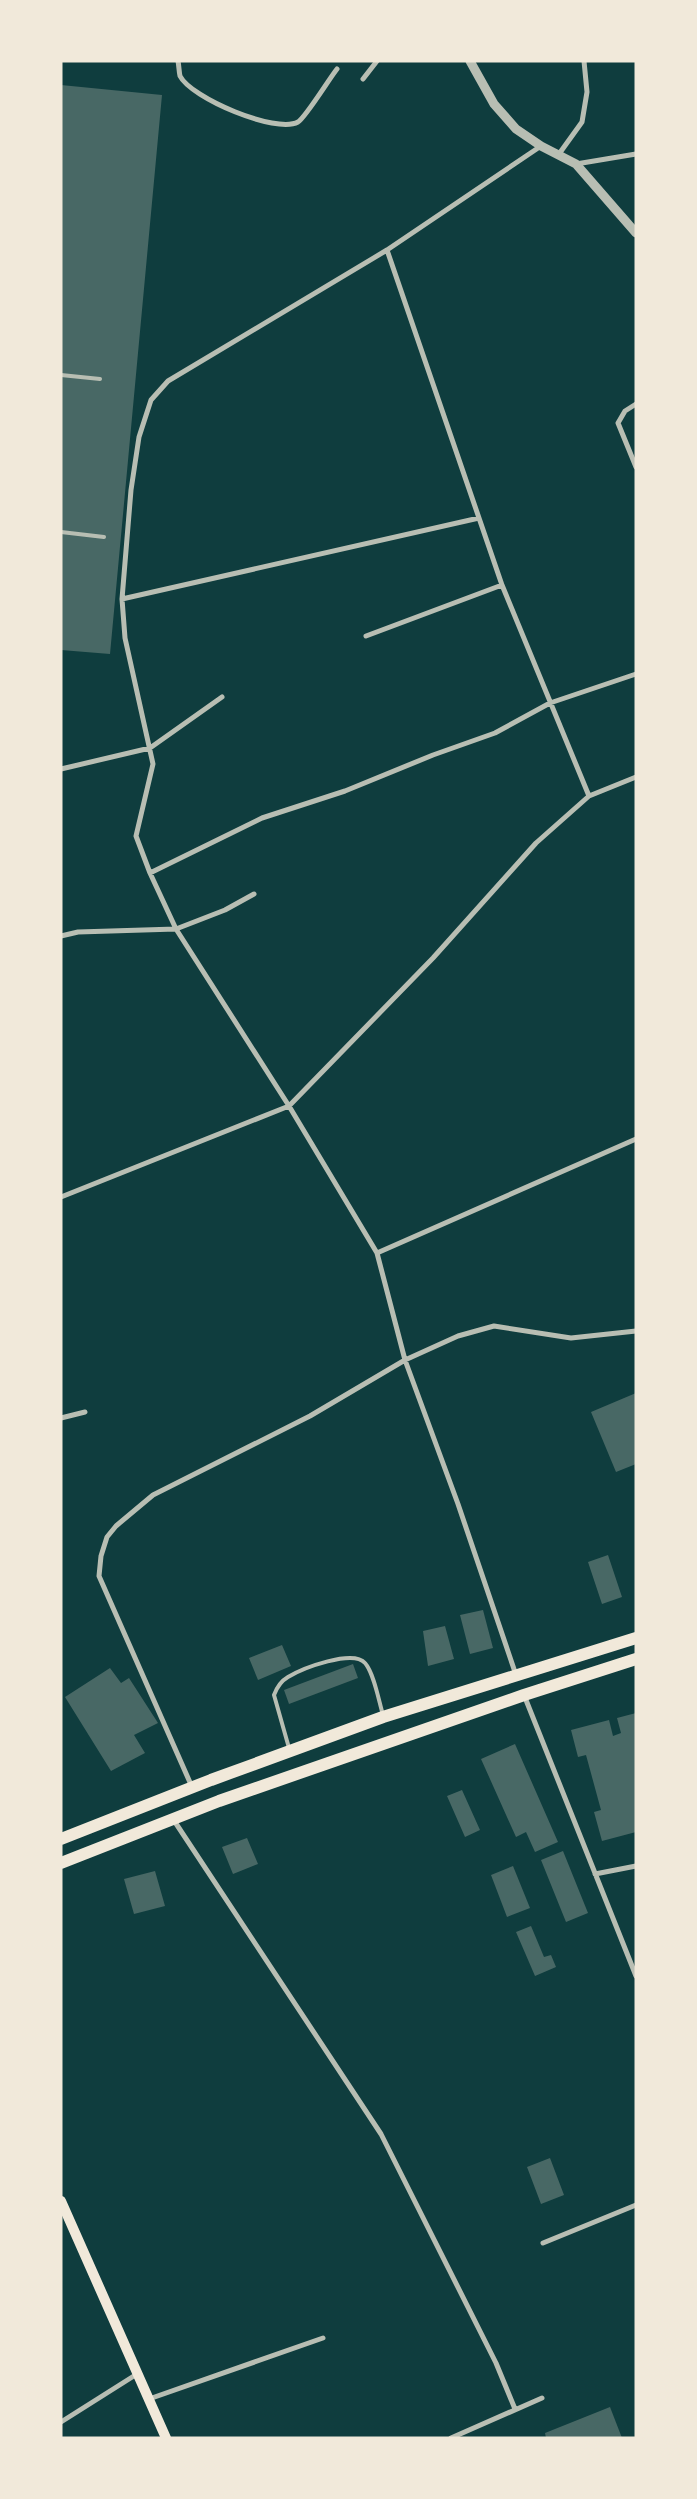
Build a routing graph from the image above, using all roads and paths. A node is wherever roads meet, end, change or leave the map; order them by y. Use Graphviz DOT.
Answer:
graph roads {
  1 [pos="178,61"];
  2 [pos="377,61"];
  3 [pos="470,61"];
  4 [pos="584,61"];
  5 [pos="337,69"];
  6 [pos="363,79"];
  7 [pos="541,146"];
  8 [pos="559,154"];
  9 [pos="636,154"];
  10 [pos="576,164"];
  11 [pos="636,232"];
  12 [pos="387,250"];
  13 [pos="61,375"];
  14 [pos="100,379"];
  15 [pos="636,404"];
  16 [pos="636,467"];
  17 [pos="479,518"];
  18 [pos="61,532"];
  19 [pos="104,537"];
  20 [pos="502,585"];
  21 [pos="122,599"];
  22 [pos="366,636"];
  23 [pos="636,674"];
  24 [pos="222,697"];
  25 [pos="550,702"];
  26 [pos="150,748"];
  27 [pos="61,769"];
  28 [pos="636,777"];
  29 [pos="589,796"];
  30 [pos="150,873"];
  31 [pos="254,894"];
  32 [pos="176,929"];
  33 [pos="61,936"];
  34 [pos="290,1106"];
  35 [pos="636,1139"];
  36 [pos="61,1197"];
  37 [pos="377,1253"];
  38 [pos="636,1331"];
  39 [pos="405,1360"];
  40 [pos="85,1412"];
  41 [pos="61,1418"];
  42 [pos="636,1638"];
  43 [pos="636,1658"];
  44 [pos="517,1676"];
  45 [pos="524,1694"];
  46 [pos="383,1717"];
  47 [pos="290,1751"];
  48 [pos="192,1787"];
  49 [pos="172,1819"];
  50 [pos="104,1822"];
  51 [pos="61,1834"];
  52 [pos="61,1839"];
  53 [pos="61,1863"];
  54 [pos="636,1866"];
  55 [pos="595,1874"];
  56 [pos="636,1976"];
  57 [pos="61,2200"];
  58 [pos="636,2205"];
  59 [pos="543,2243"];
  60 [pos="323,2338"];
  61 [pos="138,2374"];
  62 [pos="542,2398"];
  63 [pos="149,2400"];
  64 [pos="515,2409"];
  65 [pos="61,2422"];
  66 [pos="166,2438"];
  67 [pos="451,2438"];
  1 -- 5 [label="street"];
  2 -- 6 [label="street"];
  3 -- 7 [label="street"];
  4 -- 8 [label="street"];
  7 -- 8 [label="street"];
  7 -- 12 [label="street"];
  8 -- 10 [label="street"];
  9 -- 10 [label="street"];
  10 -- 11 [label="street"];
  12 -- 17 [label="street"];
  12 -- 21 [label="street"];
  13 -- 14 [label="lane"];
  15 -- 16 [label="street"];
  17 -- 20 [label="street"];
  17 -- 21 [label="street"];
  18 -- 19 [label="lane"];
  20 -- 22 [label="street"];
  20 -- 25 [label="street"];
  21 -- 26 [label="street"];
  23 -- 25 [label="street"];
  24 -- 26 [label="street"];
  25 -- 29 [label="street"];
  25 -- 30 [label="street"];
  26 -- 27 [label="street"];
  26 -- 30 [label="street"];
  28 -- 29 [label="street"];
  29 -- 34 [label="street"];
  30 -- 32 [label="street"];
  31 -- 32 [label="street"];
  32 -- 33 [label="street"];
  32 -- 34 [label="street"];
  34 -- 36 [label="street"];
  34 -- 37 [label="street"];
  35 -- 37 [label="street"];
  37 -- 39 [label="street"];
  38 -- 39 [label="street"];
  39 -- 44 [label="street"];
  39 -- 48 [label="street"];
  40 -- 41 [label="street"];
  42 -- 44 [label="main road"];
  43 -- 45 [label="main road"];
  44 -- 46 [label="main road"];
  45 -- 49 [label="main road"];
  45 -- 55 [label="street"];
  46 -- 47 [label="main road"];
  46 -- 47 [label="lane"];
  47 -- 48 [label="main road"];
  48 -- 50 [label="main road"];
  49 -- 53 [label="main road"];
  49 -- 64 [label="street"];
  50 -- 51 [label="main road"];
  50 -- 52 [label="main road"];
  54 -- 55 [label="street"];
  55 -- 56 [label="street"];
  57 -- 61 [label="main road"];
  58 -- 59 [label="street"];
  60 -- 63 [label="street"];
  61 -- 63 [label="main road"];
  61 -- 65 [label="street"];
  62 -- 64 [label="street"];
  63 -- 66 [label="main road"];
  64 -- 67 [label="street"];
}
